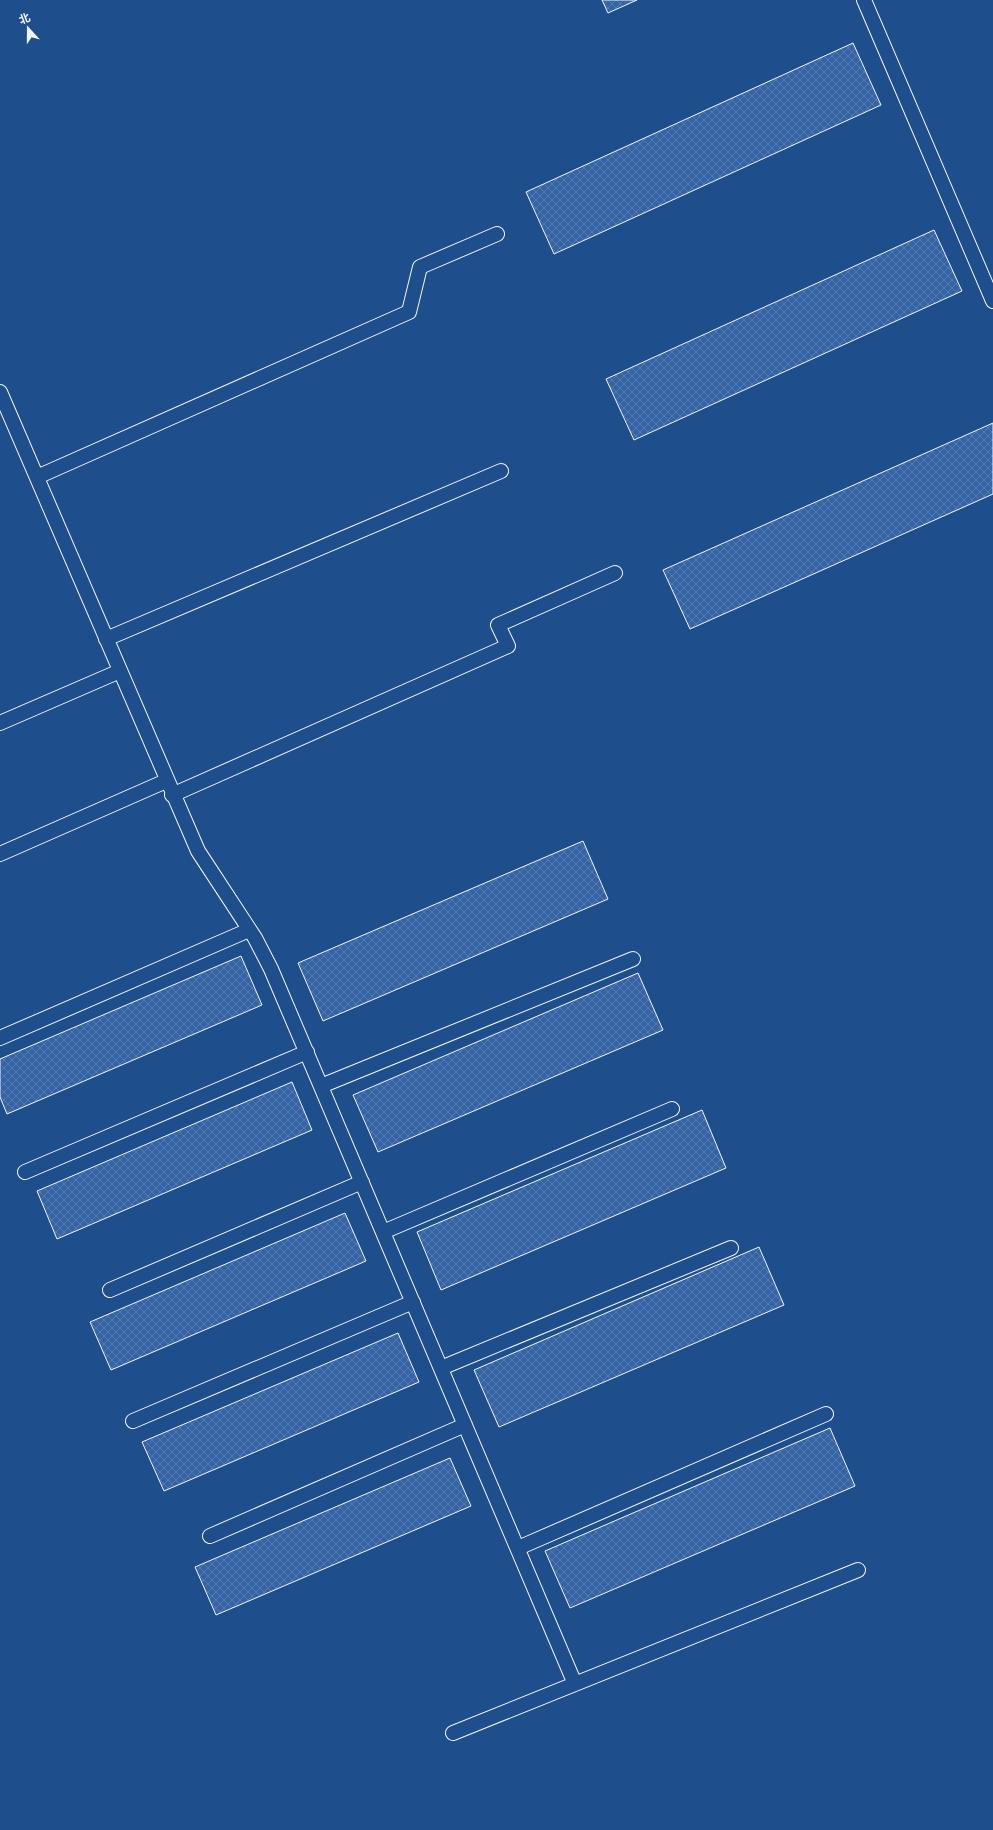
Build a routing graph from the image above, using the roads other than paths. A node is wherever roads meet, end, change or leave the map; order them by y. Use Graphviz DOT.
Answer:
graph roads {
  1 [pos="864,0"];
  2 [pos="497,234"];
  3 [pos="993,302"];
  4 [pos="0,392"];
  5 [pos="501,470"];
  6 [pos="37,477"];
  7 [pos="615,573"];
  8 [pos="106,639"];
  9 [pos="120,671"];
  10 [pos="0,723"];
  11 [pos="166,781"];
  12 [pos="172,795"];
  13 [pos="0,854"];
  14 [pos="249,930"];
  15 [pos="633,959"];
  16 [pos="0,1038"];
  17 [pos="307,1052"];
  18 [pos="321,1086"];
  19 [pos="672,1109"];
  20 [pos="25,1172"];
  21 [pos="362,1182"];
  22 [pos="383,1232"];
  23 [pos="731,1248"];
  24 [pos="110,1290"];
  25 [pos="413,1302"];
  26 [pos="441,1368"];
  27 [pos="826,1414"];
  28 [pos="132,1421"];
  29 [pos="465,1425"];
  30 [pos="210,1536"];
  31 [pos="518,1548"];
  32 [pos="858,1570"];
  33 [pos="575,1684"];
  34 [pos="453,1733"];
  1 -- 3 [label="lane"];
  2 -- 6 [label="lane"];
  4 -- 6 [label="lane"];
  5 -- 8 [label="lane"];
  6 -- 8 [label="lane"];
  7 -- 12 [label="lane"];
  8 -- 9 [label="lane"];
  9 -- 10 [label="lane"];
  9 -- 11 [label="lane"];
  11 -- 12 [label="lane"];
  11 -- 13 [label="lane"];
  12 -- 14 [label="lane"];
  14 -- 16 [label="lane"];
  14 -- 17 [label="lane"];
  15 -- 18 [label="lane"];
  17 -- 18 [label="lane"];
  17 -- 20 [label="lane"];
  18 -- 21 [label="lane"];
  19 -- 22 [label="lane"];
  21 -- 22 [label="lane"];
  21 -- 24 [label="lane"];
  22 -- 25 [label="lane"];
  23 -- 26 [label="lane"];
  25 -- 26 [label="lane"];
  25 -- 28 [label="lane"];
  26 -- 29 [label="lane"];
  27 -- 31 [label="lane"];
  29 -- 30 [label="lane"];
  29 -- 31 [label="lane"];
  31 -- 33 [label="lane"];
  32 -- 33 [label="lane"];
  33 -- 34 [label="lane"];
}
